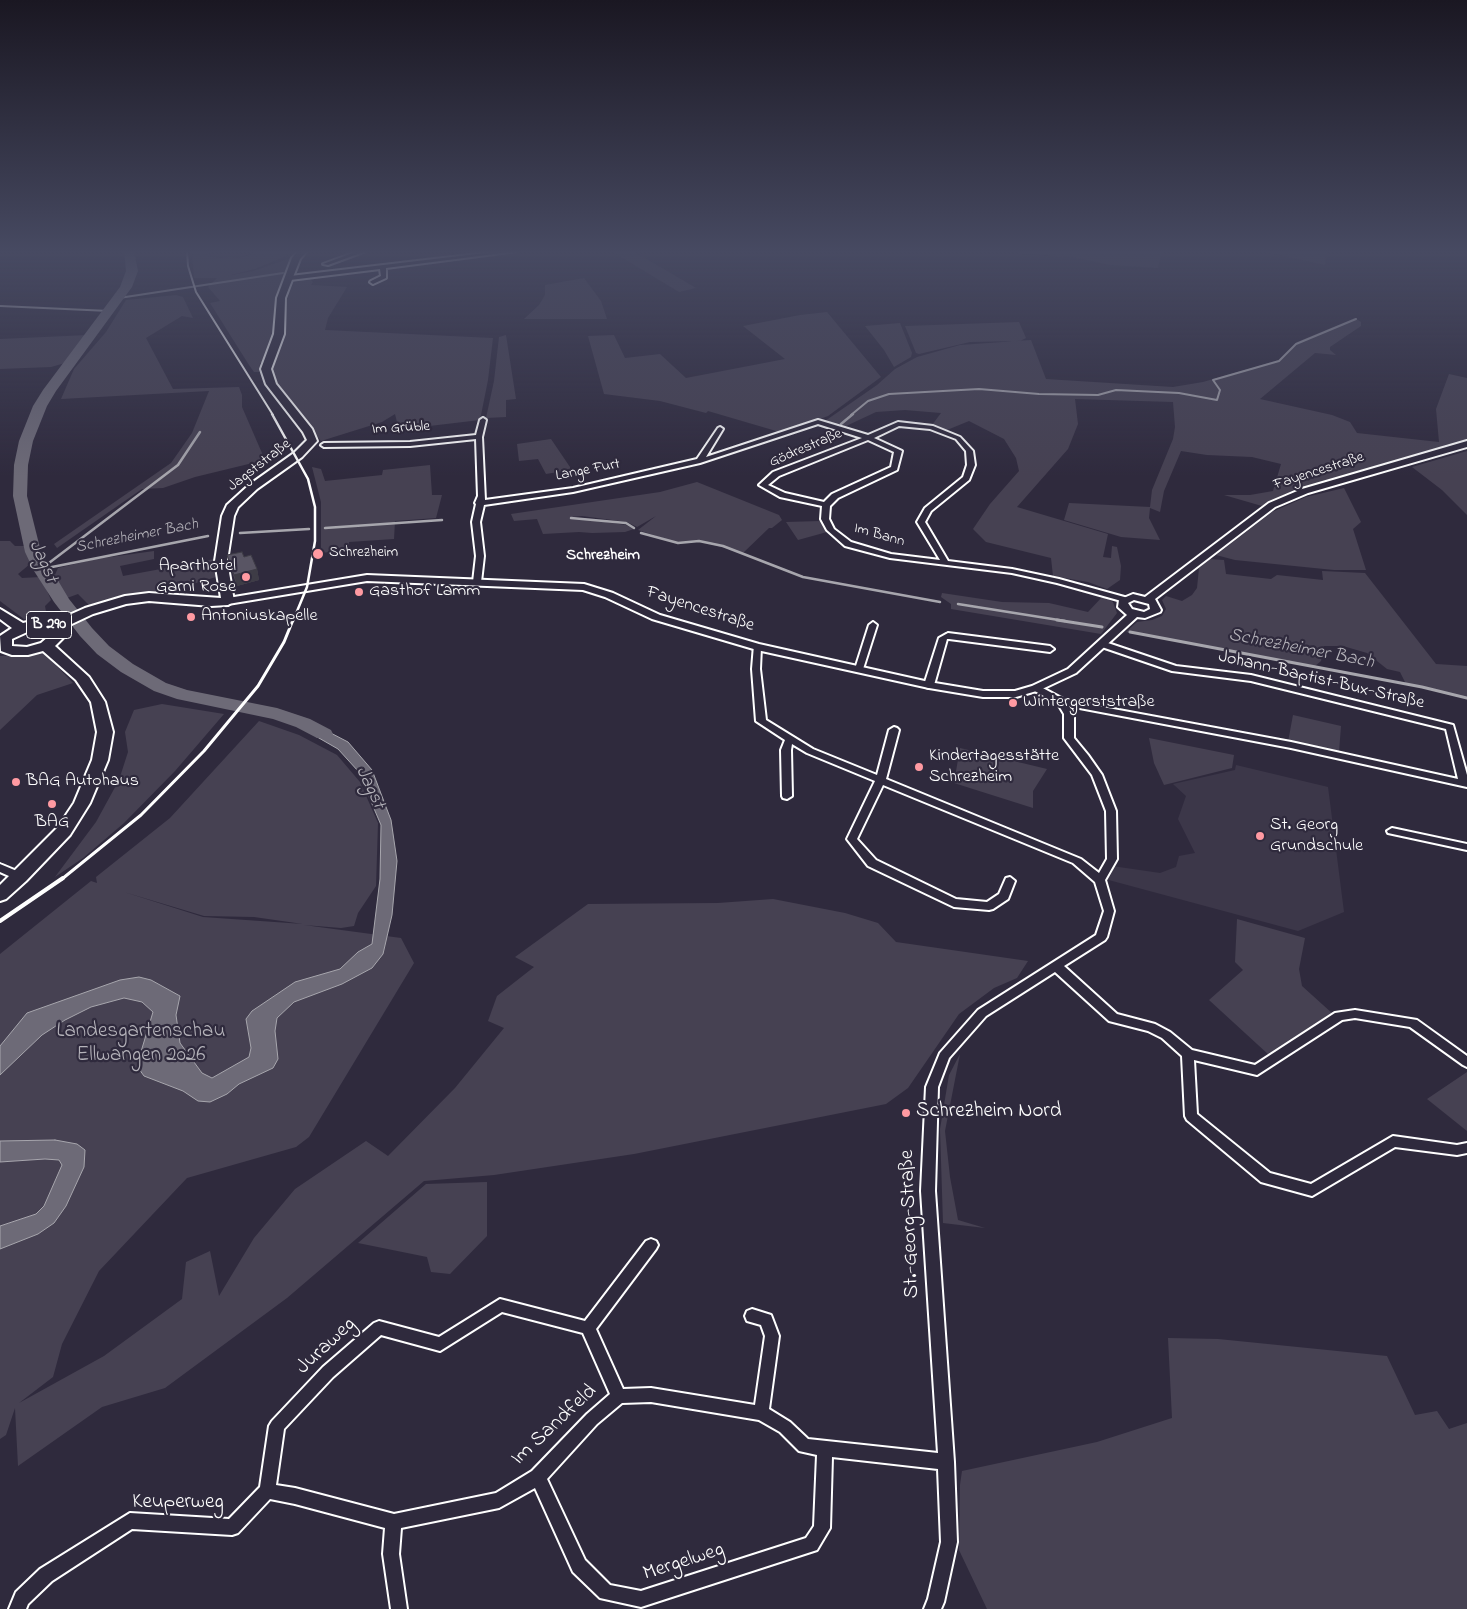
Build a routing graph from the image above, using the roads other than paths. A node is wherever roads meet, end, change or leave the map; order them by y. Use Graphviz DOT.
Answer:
graph roads {
  1 [pos="280,326"];
  2 [pos="483,420"];
  3 [pos="720,429"];
  4 [pos="479,437"];
  5 [pos="866,437"];
  6 [pos="1467,444"];
  7 [pos="324,445"];
  8 [pos="700,462"];
  9 [pos="479,503"];
  10 [pos="826,505"];
  11 [pos="945,562"];
  12 [pos="477,582"];
  13 [pos="1149,599"];
  14 [pos="1125,600"];
  15 [pos="228,601"];
  16 [pos="0,613"];
  17 [pos="1134,614"];
  18 [pos="60,625"];
  19 [pos="873,625"];
  20 [pos="21,628"];
  21 [pos="1102,644"];
  22 [pos="46,646"];
  23 [pos="757,647"];
  24 [pos="1050,649"];
  25 [pos="859,669"];
  26 [pos="929,685"];
  27 [pos="1036,688"];
  28 [pos="1062,702"];
  29 [pos="894,730"];
  30 [pos="789,740"];
  31 [pos="881,779"];
  32 [pos="1465,783"];
  33 [pos="787,796"];
  34 [pos="1392,831"];
  35 [pos="1467,846"];
  36 [pos="0,868"];
  37 [pos="20,877"];
  38 [pos="1100,880"];
  39 [pos="1010,881"];
  40 [pos="0,895"];
  41 [pos="1057,967"];
  42 [pos="1188,1054"];
  43 [pos="1467,1062"];
  44 [pos="1467,1148"];
  45 [pos="651,1245"];
  46 [pos="752,1316"];
  47 [pos="588,1328"];
  48 [pos="619,1396"];
  49 [pos="761,1413"];
  50 [pos="825,1450"];
  51 [pos="946,1462"];
  52 [pos="538,1477"];
  53 [pos="267,1491"];
  54 [pos="394,1522"];
  55 [pos="17,1609"];
  56 [pos="399,1609"];
  57 [pos="932,1609"];
  1 -- 15 [label="main road, Jagststraße"];
  2 -- 4 [label="street"];
  3 -- 8 [label="street"];
  4 -- 7 [label="street, Im Grüble"];
  4 -- 9 [label="street"];
  5 -- 8 [label="street, Lange Furt"];
  5 -- 10 [label="street"];
  5 -- 10 [label="street, Gödrestraße"];
  5 -- 11 [label="street"];
  6 -- 13 [label="street, Fayencestraße"];
  8 -- 9 [label="street, Lange Furt"];
  9 -- 12 [label="street"];
  10 -- 11 [label="street, Im Bann"];
  11 -- 14 [label="street, Im Bann"];
  12 -- 15 [label="street, Fayencestraße"];
  12 -- 23 [label="street, Fayencestraße"];
  13 -- 14 [label="street"];
  13 -- 17 [label="street, Fayencestraße"];
  14 -- 17 [label="street"];
  15 -- 18 [label="main road, Fayencestraße"];
  16 -- 20 [label="main road, B 290"];
  17 -- 21 [label="street, Fayencestraße"];
  18 -- 20 [label="main road, B 290"];
  18 -- 22 [label="main road, B 290"];
  19 -- 25 [label="street"];
  20 -- 22 [label="main road, B 290"];
  21 -- 27 [label="street, Fayencestraße"];
  21 -- 32 [label="street, Johann-Baptist-Bux-Straße"];
  22 -- 37 [label="main road, B 290"];
  23 -- 25 [label="street, Fayencestraße"];
  23 -- 30 [label="street"];
  24 -- 26 [label="street"];
  25 -- 26 [label="street, Fayencestraße"];
  26 -- 27 [label="street, Fayencestraße"];
  27 -- 28 [label="street"];
  28 -- 32 [label="street"];
  28 -- 38 [label="street"];
  29 -- 31 [label="street"];
  30 -- 31 [label="street"];
  30 -- 33 [label="street"];
  31 -- 38 [label="street"];
  31 -- 39 [label="street"];
  34 -- 35 [label="street"];
  36 -- 37 [label="street"];
  37 -- 40 [label="main road, B 290"];
  38 -- 41 [label="street, St.-Georg-Straße"];
  41 -- 42 [label="street"];
  41 -- 51 [label="street, St.-Georg-Straße"];
  42 -- 43 [label="street"];
  42 -- 44 [label="street"];
  45 -- 47 [label="street"];
  46 -- 49 [label="street"];
  47 -- 48 [label="street"];
  47 -- 53 [label="street, Juraweg"];
  48 -- 49 [label="street, Im Sandfeld"];
  48 -- 52 [label="street, Im Sandfeld"];
  49 -- 50 [label="street, Im Sandfeld"];
  50 -- 51 [label="street, Im Sandfeld"];
  50 -- 52 [label="street, Mergelweg"];
  51 -- 57 [label="street, St.-Georg-Straße"];
  52 -- 54 [label="street, Im Sandfeld"];
  53 -- 54 [label="street, Im Sandfeld"];
  53 -- 55 [label="street, Keuperweg"];
  54 -- 56 [label="street"];
}
